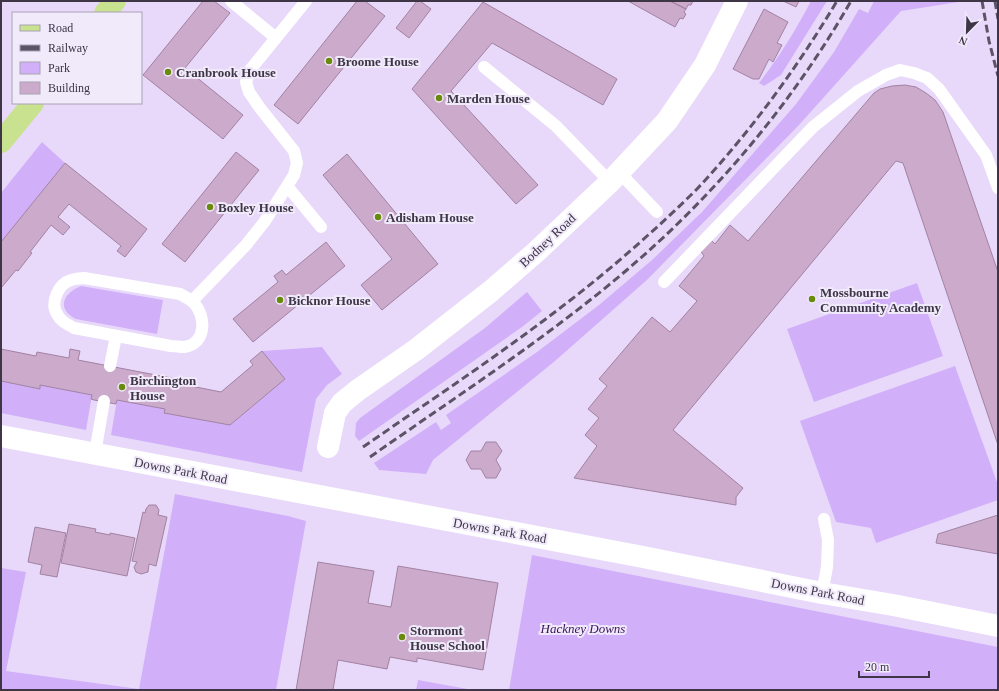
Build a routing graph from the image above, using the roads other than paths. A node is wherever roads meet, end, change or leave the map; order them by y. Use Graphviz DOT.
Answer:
graph roads {
  1 [pos="115,1"];
  2 [pos="231,1"];
  3 [pos="306,1"];
  4 [pos="737,1"];
  5 [pos="106,12"];
  6 [pos="276,38"];
  7 [pos="484,67"];
  8 [pos="32,104"];
  9 [pos="1,142"];
  10 [pos="615,177"];
  11 [pos="287,186"];
  12 [pos="998,188"];
  13 [pos="657,212"];
  14 [pos="321,227"];
  15 [pos="664,282"];
  16 [pos="192,301"];
  17 [pos="116,336"];
  18 [pos="110,366"];
  19 [pos="104,401"];
  20 [pos="1,436"];
  21 [pos="328,447"];
  22 [pos="95,453"];
  23 [pos="824,519"];
  24 [pos="822,593"];
  25 [pos="998,626"];
  1 -- 5 [label="main road"];
  2 -- 6 [label="lane"];
  3 -- 6 [label="lane"];
  4 -- 10 [label="street, Bodney Road"];
  6 -- 11 [label="lane"];
  7 -- 10 [label="lane"];
  8 -- 9 [label="main road"];
  10 -- 13 [label="lane"];
  10 -- 21 [label="street, Bodney Road"];
  11 -- 14 [label="lane"];
  11 -- 16 [label="lane"];
  12 -- 15 [label="lane"];
  16 -- 17 [label="lane"];
  16 -- 17 [label="lane"];
  17 -- 18 [label="lane"];
  19 -- 22 [label="lane"];
  20 -- 22 [label="street, Downs Park Road"];
  22 -- 24 [label="street, Downs Park Road"];
  23 -- 24 [label="lane"];
  24 -- 25 [label="street, Downs Park Road"];
}
